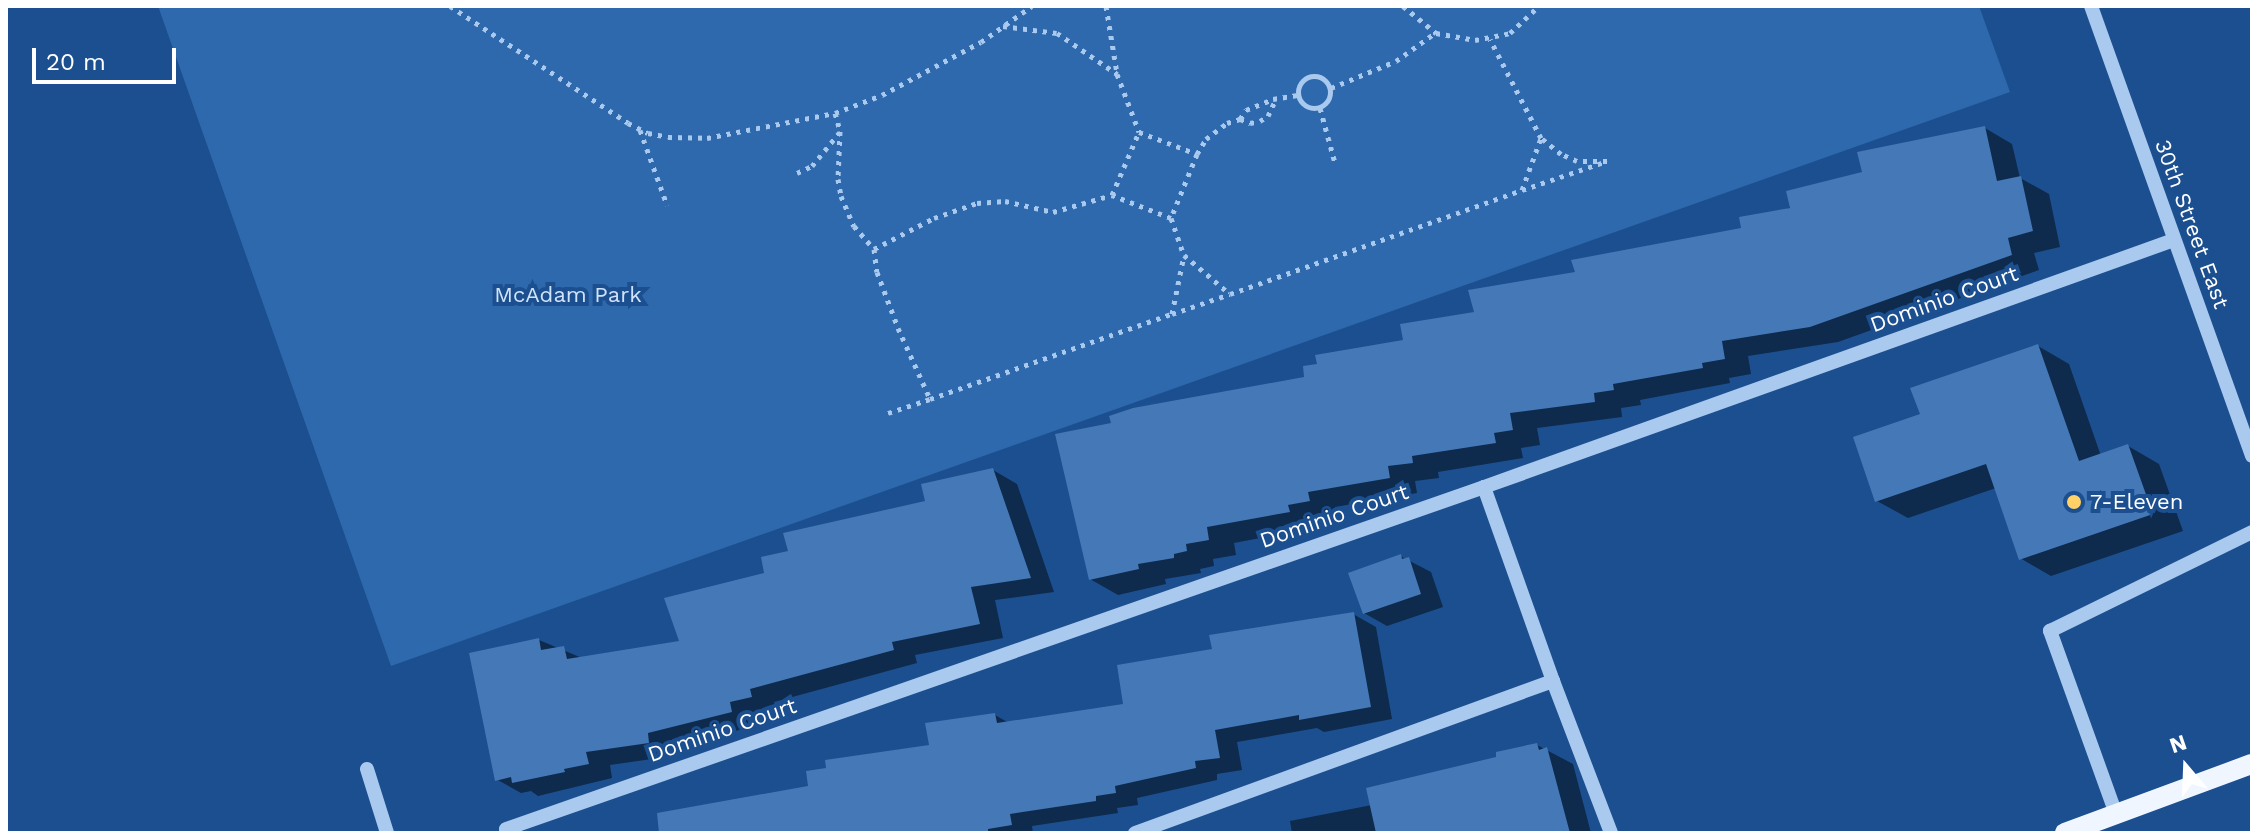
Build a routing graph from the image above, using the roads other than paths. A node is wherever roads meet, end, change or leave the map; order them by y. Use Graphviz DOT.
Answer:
graph roads {
  1 [pos="2091,6"];
  2 [pos="2174,240"];
  3 [pos="2252,456"];
  4 [pos="1484,487"];
  5 [pos="2252,532"];
  6 [pos="1553,681"];
  7 [pos="2252,764"];
  8 [pos="367,769"];
  9 [pos="2116,814"];
  10 [pos="507,831"];
  11 [pos="387,833"];
  12 [pos="1135,833"];
  13 [pos="1611,833"];
  14 [pos="2065,833"];
  1 -- 2 [label="street, 30th Street East"];
  2 -- 3 [label="street, 30th Street East"];
  2 -- 4 [label="street, Dominio Court"];
  4 -- 6 [label="street"];
  4 -- 10 [label="street, Dominio Court"];
  5 -- 9 [label="street"];
  6 -- 12 [label="street"];
  6 -- 13 [label="street"];
  7 -- 9 [label="main road"];
  8 -- 11 [label="street"];
  9 -- 14 [label="main road"];
}
